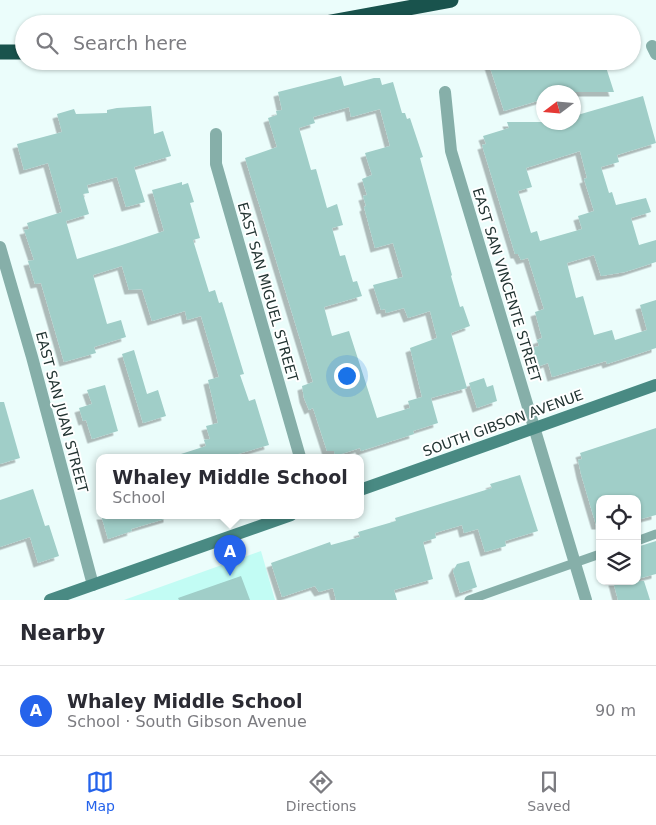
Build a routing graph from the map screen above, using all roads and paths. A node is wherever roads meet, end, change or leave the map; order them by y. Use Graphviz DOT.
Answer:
graph roads {
  1 [pos="451,0"];
  2 [pos="370,15"];
  3 [pos="0,52"];
  4 [pos="15,52"];
  5 [pos="445,92"];
  6 [pos="216,134"];
  7 [pos="0,247"];
  8 [pos="656,385"];
  9 [pos="534,428"];
  10 [pos="299,454"];
  11 [pos="364,489"];
  12 [pos="280,519"];
  13 [pos="656,534"];
  14 [pos="640,540"];
  15 [pos="596,555"];
  16 [pos="575,563"];
  17 [pos="93,585"];
  18 [pos="50,600"];
  19 [pos="469,600"];
  20 [pos="586,600"];
  1 -- 2 [label="highway"];
  3 -- 4 [label="highway"];
  5 -- 9 [label="street, EAST SAN VINCENTE STREET"];
  6 -- 10 [label="street, EAST SAN MIGUEL STREET"];
  7 -- 17 [label="street, EAST SAN JUAN STREET"];
  8 -- 9 [label="street, SOUTH GIBSON AVENUE"];
  9 -- 11 [label="street, SOUTH GIBSON AVENUE"];
  9 -- 16 [label="street, EAST SAN VINCENTE STREET"];
  12 -- 17 [label="street"];
  13 -- 14 [label="lane"];
  15 -- 16 [label="lane"];
  16 -- 19 [label="lane"];
  16 -- 20 [label="street, EAST SAN VINCENTE STREET"];
  17 -- 18 [label="street"];
}
